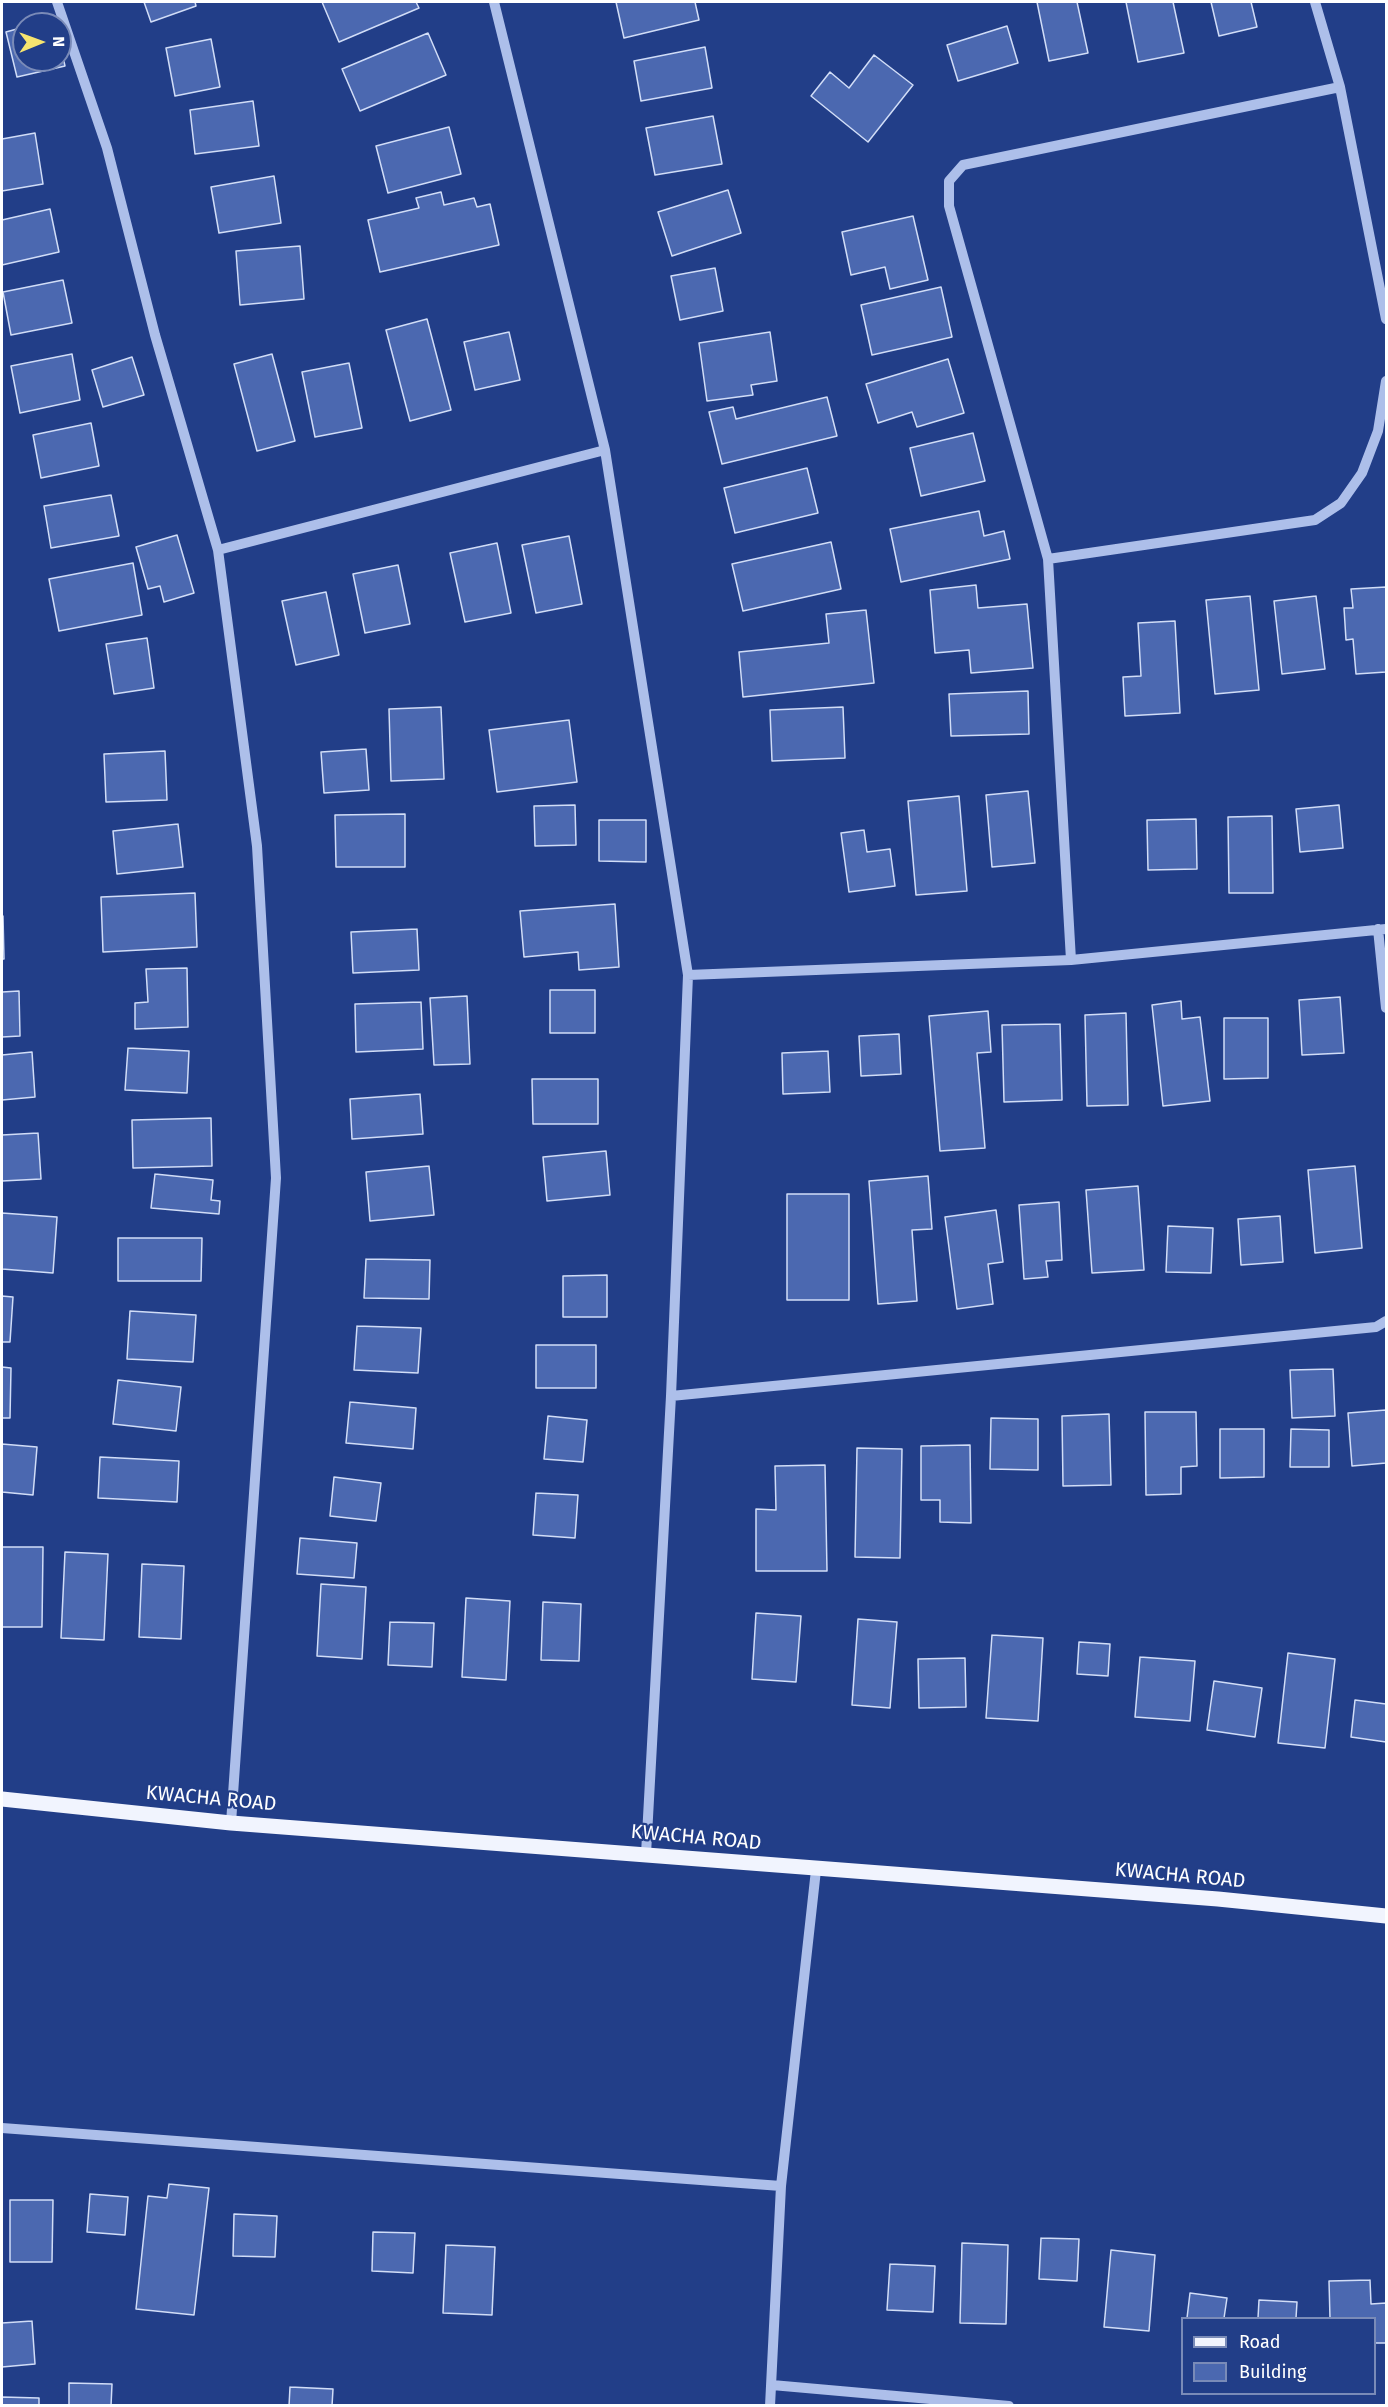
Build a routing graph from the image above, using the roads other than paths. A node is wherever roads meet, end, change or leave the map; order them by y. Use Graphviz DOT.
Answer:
graph roads {
  1 [pos="57,2"];
  2 [pos="494,2"];
  3 [pos="1315,2"];
  4 [pos="1340,87"];
  5 [pos="1386,319"];
  6 [pos="1386,381"];
  7 [pos="605,450"];
  8 [pos="218,550"];
  9 [pos="1048,559"];
  10 [pos="1382,929"];
  11 [pos="1071,960"];
  12 [pos="688,975"];
  13 [pos="1386,1008"];
  14 [pos="1386,1321"];
  15 [pos="671,1396"];
  16 [pos="2,1799"];
  17 [pos="231,1823"];
  18 [pos="646,1854"];
  19 [pos="816,1870"];
  20 [pos="1386,1916"];
  21 [pos="2,2128"];
  22 [pos="782,2186"];
  23 [pos="772,2385"];
  24 [pos="770,2406"];
  25 [pos="1009,2406"];
  1 -- 8 [label="street"];
  2 -- 7 [label="street"];
  3 -- 4 [label="street"];
  4 -- 5 [label="street"];
  4 -- 9 [label="street"];
  6 -- 9 [label="street"];
  7 -- 8 [label="street"];
  7 -- 12 [label="street"];
  8 -- 17 [label="street"];
  9 -- 11 [label="street"];
  10 -- 11 [label="street"];
  10 -- 13 [label="street"];
  11 -- 12 [label="street"];
  12 -- 15 [label="street"];
  14 -- 15 [label="street"];
  15 -- 18 [label="street"];
  16 -- 17 [label="main road, KWACHA ROAD"];
  17 -- 18 [label="main road, KWACHA ROAD"];
  18 -- 19 [label="main road, KWACHA ROAD"];
  19 -- 20 [label="main road, KWACHA ROAD"];
  19 -- 22 [label="street"];
  21 -- 22 [label="street"];
  22 -- 23 [label="street"];
  23 -- 24 [label="street"];
  23 -- 25 [label="street"];
}
